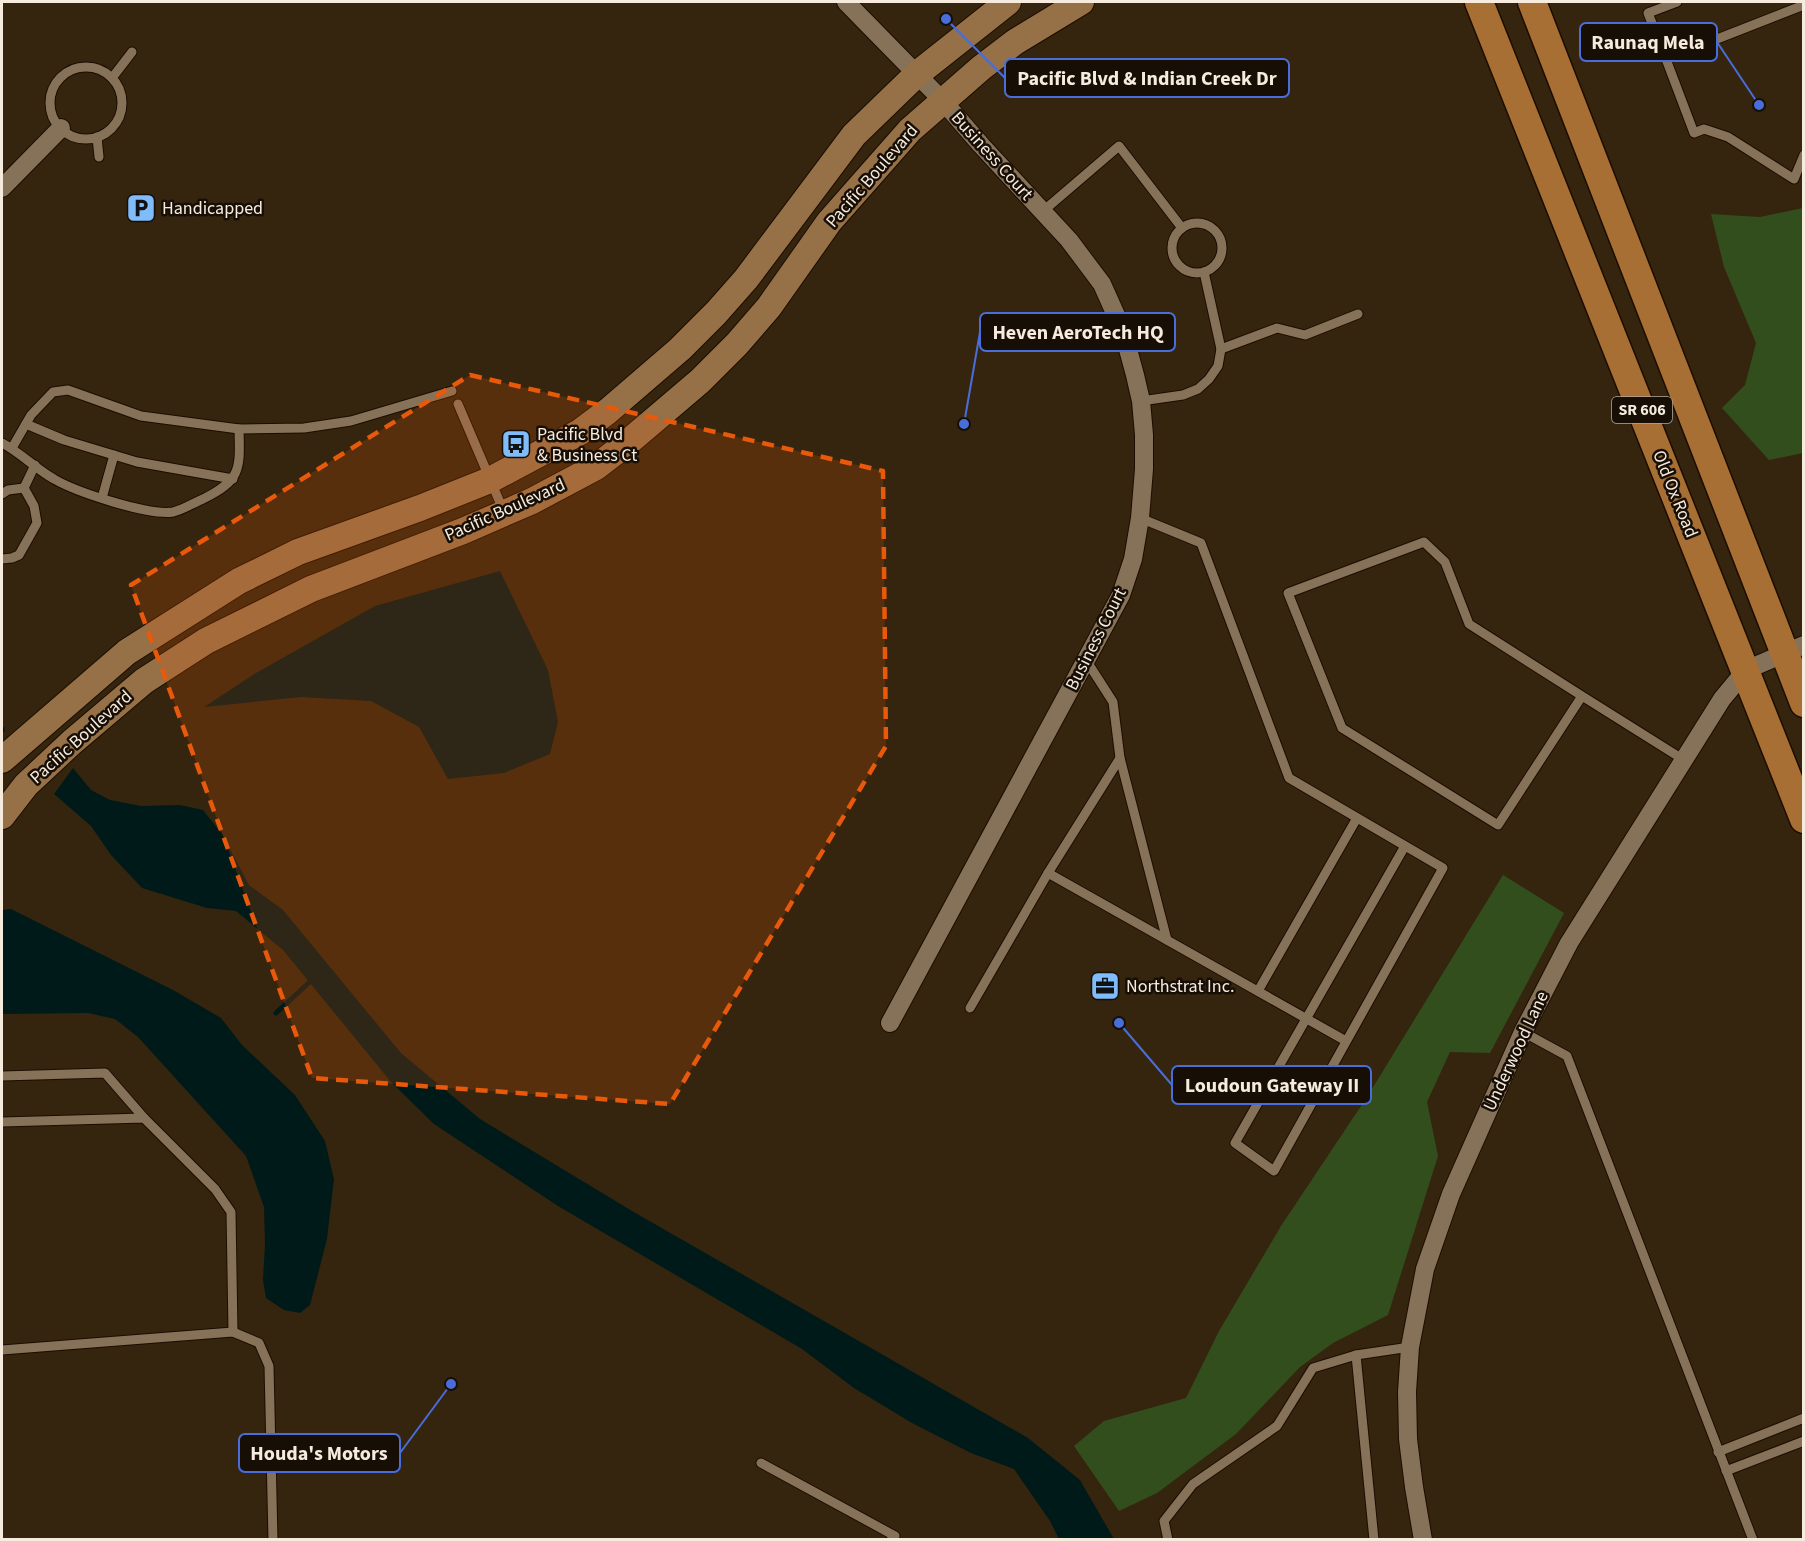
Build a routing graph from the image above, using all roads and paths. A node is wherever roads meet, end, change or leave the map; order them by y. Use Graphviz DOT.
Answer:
graph roads {
  1 [pos="846,2"];
  2 [pos="1008,2"];
  3 [pos="1081,2"];
  4 [pos="1479,2"];
  5 [pos="1532,2"];
  6 [pos="1677,2"];
  7 [pos="1803,5"];
  8 [pos="132,52"];
  9 [pos="1666,58"];
  10 [pos="917,74"];
  11 [pos="112,78"];
  12 [pos="942,100"];
  13 [pos="61,128"];
  14 [pos="97,137"];
  15 [pos="1803,155"];
  16 [pos="99,157"];
  17 [pos="2,188"];
  18 [pos="1042,212"];
  19 [pos="1182,228"];
  20 [pos="1204,272"];
  21 [pos="1358,314"];
  22 [pos="1221,349"];
  23 [pos="452,391"];
  24 [pos="1141,400"];
  25 [pos="458,404"];
  26 [pos="26,424"];
  27 [pos="239,429"];
  28 [pos="2,443"];
  29 [pos="12,448"];
  30 [pos="114,455"];
  31 [pos="35,465"];
  32 [pos="233,479"];
  33 [pos="490,480"];
  34 [pos="24,488"];
  35 [pos="2,494"];
  36 [pos="102,498"];
  37 [pos="504,513"];
  38 [pos="1140,518"];
  39 [pos="2,559"];
  40 [pos="1794,648"];
  41 [pos="1086,660"];
  42 [pos="1746,670"];
  43 [pos="1582,696"];
  44 [pos="1803,703"];
  45 [pos="1120,758"];
  46 [pos="2,759"];
  47 [pos="1684,760"];
  48 [pos="2,816"];
  49 [pos="1356,818"];
  50 [pos="1803,819"];
  51 [pos="1405,846"];
  52 [pos="1048,873"];
  53 [pos="1167,940"];
  54 [pos="1258,991"];
  55 [pos="970,1008"];
  56 [pos="1306,1018"];
  57 [pos="890,1023"];
  58 [pos="1523,1032"];
  59 [pos="1346,1041"];
  60 [pos="2,1076"];
  61 [pos="144,1118"];
  62 [pos="2,1122"];
  63 [pos="233,1332"];
  64 [pos="1410,1347"];
  65 [pos="2,1350"];
  66 [pos="1356,1355"];
  67 [pos="1803,1418"];
  68 [pos="1803,1441"];
  69 [pos="1718,1452"];
  70 [pos="761,1463"];
  71 [pos="1726,1471"];
  72 [pos="273,1539"];
  73 [pos="891,1539"];
  74 [pos="1168,1539"];
  75 [pos="1374,1539"];
  76 [pos="1423,1539"];
  77 [pos="1753,1539"];
  1 -- 10 [label="street, Business Court"];
  2 -- 10 [label="main road, Pacific Boulevard"];
  3 -- 12 [label="main road, Pacific Boulevard"];
  4 -- 42 [label="main road, Old Ox Road / SR 606"];
  5 -- 40 [label="main road, SR 606"];
  6 -- 9 [label="lane"];
  7 -- 9 [label="lane"];
  8 -- 11 [label="lane"];
  9 -- 15 [label="lane"];
  10 -- 12 [label="street, Business Court"];
  10 -- 33 [label="main road, Pacific Boulevard"];
  11 -- 13 [label="lane"];
  11 -- 14 [label="lane"];
  12 -- 18 [label="street, Business Court"];
  12 -- 37 [label="main road, Pacific Boulevard"];
  13 -- 14 [label="lane"];
  13 -- 17 [label="street"];
  14 -- 16 [label="lane"];
  18 -- 19 [label="lane"];
  18 -- 24 [label="street, Business Court"];
  19 -- 20 [label="lane"];
  19 -- 20 [label="lane"];
  20 -- 22 [label="lane"];
  21 -- 22 [label="lane"];
  22 -- 24 [label="lane"];
  23 -- 27 [label="lane"];
  24 -- 38 [label="street, Business Court"];
  25 -- 33 [label="lane"];
  26 -- 27 [label="lane"];
  26 -- 29 [label="lane"];
  26 -- 30 [label="lane"];
  27 -- 32 [label="lane"];
  28 -- 29 [label="lane"];
  29 -- 31 [label="lane"];
  30 -- 32 [label="lane"];
  30 -- 36 [label="lane"];
  31 -- 34 [label="lane"];
  31 -- 36 [label="lane"];
  32 -- 36 [label="lane"];
  33 -- 37 [label="lane"];
  33 -- 46 [label="main road, Pacific Boulevard"];
  34 -- 35 [label="lane"];
  34 -- 39 [label="lane"];
  37 -- 48 [label="main road, Pacific Boulevard"];
  38 -- 41 [label="street, Business Court"];
  38 -- 49 [label="lane"];
  40 -- 42 [label="street, Underwood Lane"];
  40 -- 44 [label="main road, SR 606"];
  41 -- 45 [label="lane"];
  41 -- 57 [label="street, Business Court"];
  42 -- 47 [label="street, Underwood Lane"];
  42 -- 50 [label="main road, Old Ox Road / SR 606"];
  43 -- 43 [label="lane"];
  43 -- 47 [label="lane"];
  45 -- 52 [label="lane"];
  45 -- 53 [label="lane"];
  47 -- 58 [label="street, Underwood Lane"];
  49 -- 51 [label="lane"];
  49 -- 54 [label="lane"];
  51 -- 56 [label="lane"];
  51 -- 59 [label="lane"];
  52 -- 53 [label="lane"];
  52 -- 55 [label="lane"];
  53 -- 54 [label="lane"];
  54 -- 56 [label="lane"];
  56 -- 59 [label="lane"];
  56 -- 59 [label="lane"];
  58 -- 64 [label="street, Underwood Lane"];
  58 -- 69 [label="lane"];
  60 -- 61 [label="lane"];
  61 -- 62 [label="lane"];
  61 -- 63 [label="lane"];
  63 -- 65 [label="lane"];
  63 -- 72 [label="lane"];
  64 -- 66 [label="lane"];
  64 -- 76 [label="street, Underwood Lane"];
  66 -- 74 [label="lane"];
  66 -- 75 [label="lane"];
  67 -- 69 [label="lane"];
  68 -- 71 [label="lane"];
  69 -- 71 [label="lane"];
  70 -- 73 [label="lane"];
  71 -- 77 [label="lane"];
}
